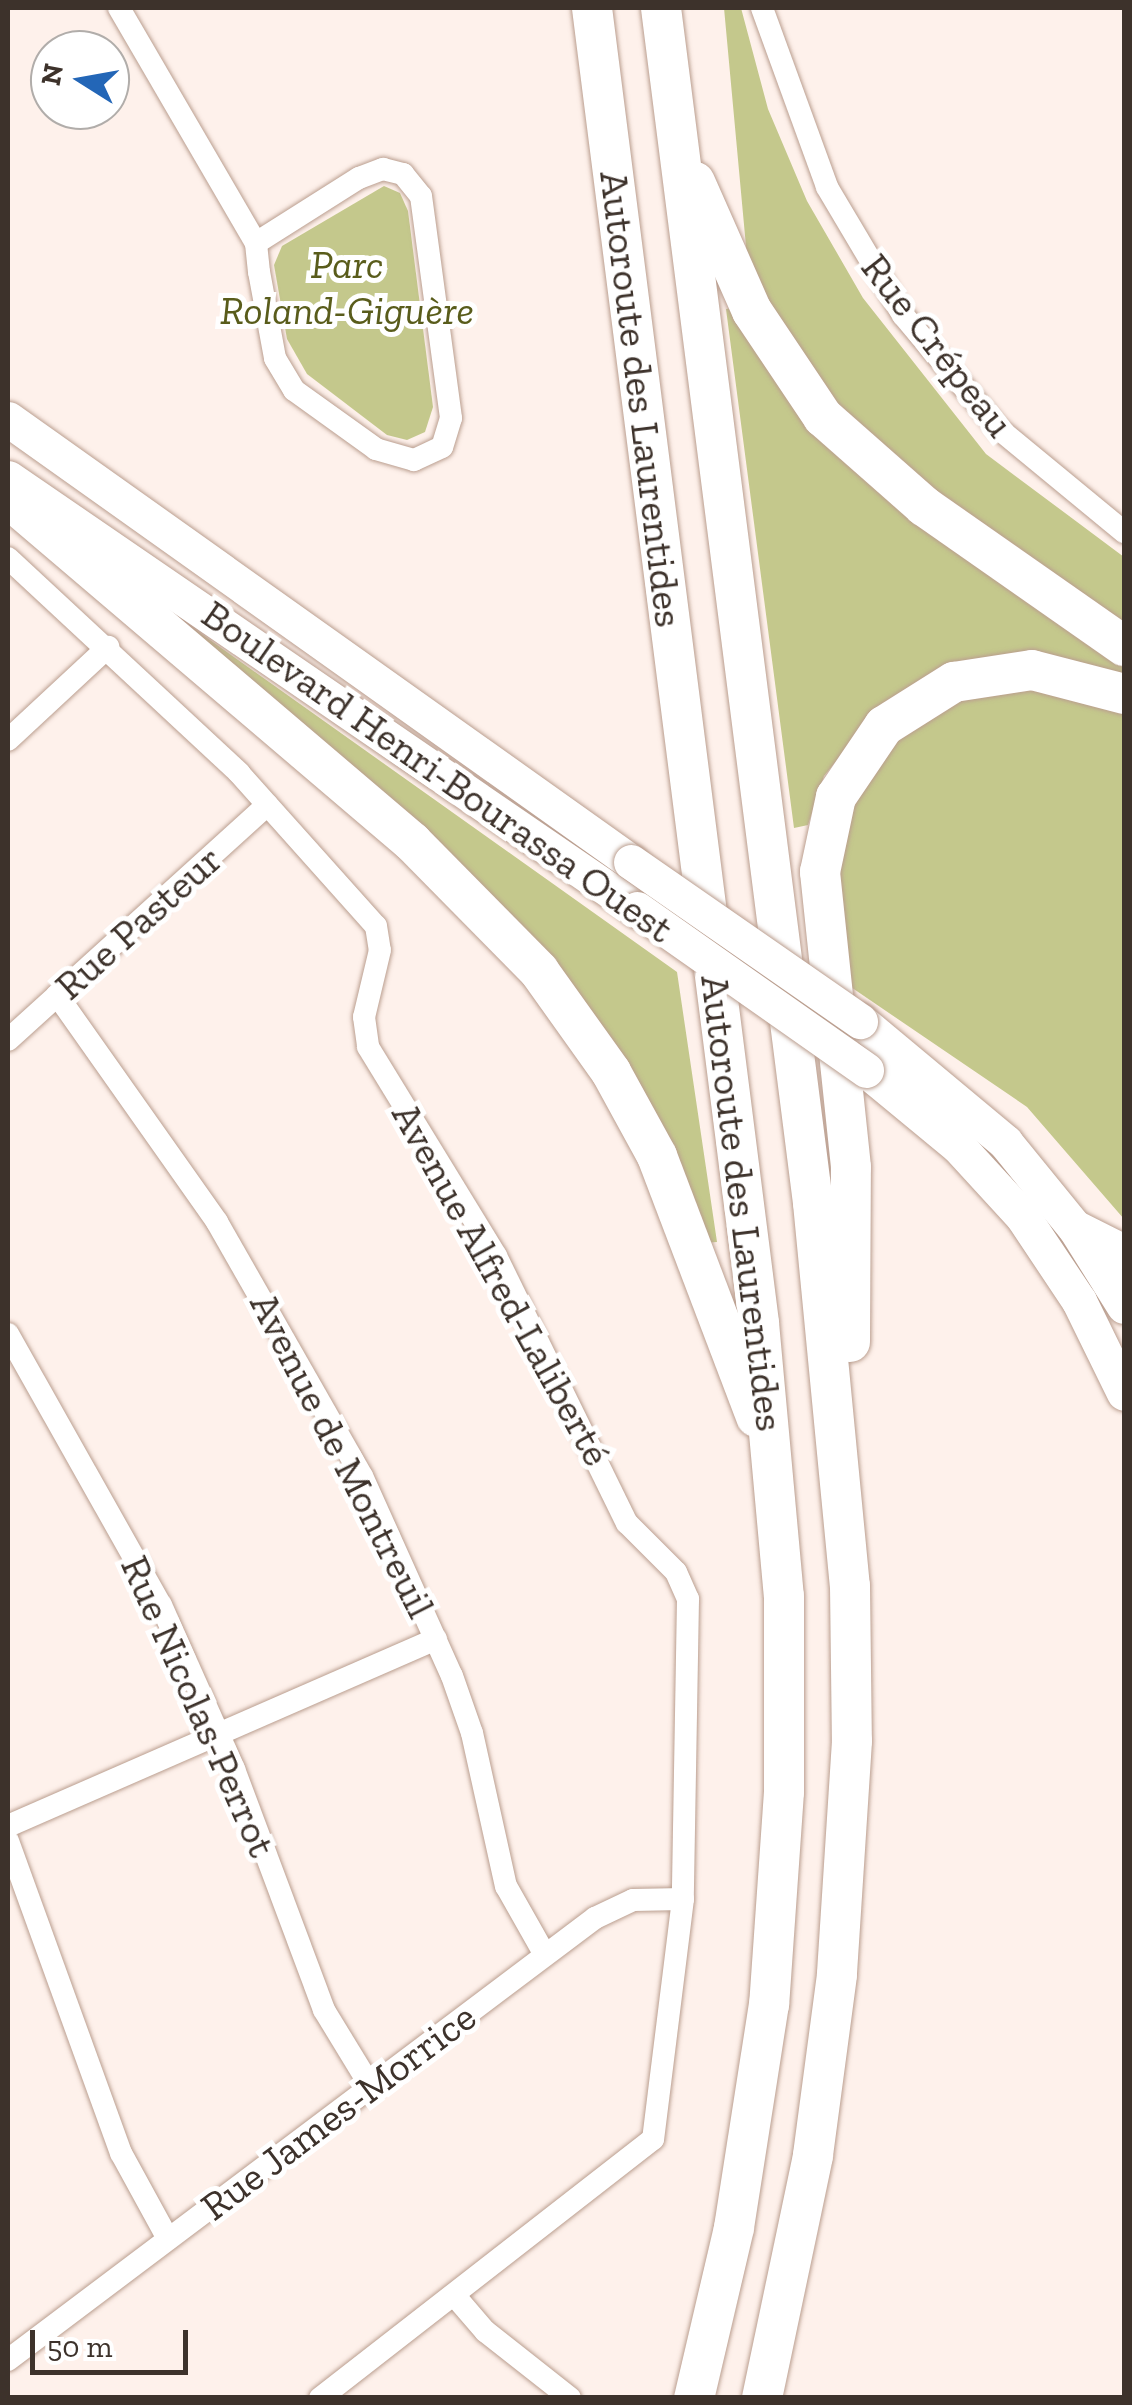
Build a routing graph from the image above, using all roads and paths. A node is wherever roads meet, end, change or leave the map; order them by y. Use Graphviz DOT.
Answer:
graph roads {
  1 [pos="119,8"];
  2 [pos="592,8"];
  3 [pos="661,8"];
  4 [pos="762,8"];
  5 [pos="678,141"];
  6 [pos="256,243"];
  7 [pos="8,420"];
  8 [pos="8,478"];
  9 [pos="8,498"];
  10 [pos="1124,532"];
  11 [pos="8,558"];
  12 [pos="1124,646"];
  13 [pos="108,647"];
  14 [pos="1124,694"];
  15 [pos="8,740"];
  16 [pos="267,804"];
  17 [pos="57,994"];
  18 [pos="8,1040"];
  19 [pos="1075,1228"];
  20 [pos="1124,1252"];
  21 [pos="1124,1306"];
  22 [pos="8,1334"];
  23 [pos="1124,1392"];
  24 [pos="776,1467"];
  25 [pos="850,1586"];
  26 [pos="436,1639"];
  27 [pos="218,1733"];
  28 [pos="8,1826"];
  29 [pos="8,1840"];
  30 [pos="683,1899"];
  31 [pos="545,1955"];
  32 [pos="371,2087"];
  33 [pos="168,2238"];
  34 [pos="454,2295"];
  35 [pos="8,2360"];
  36 [pos="320,2398"];
  37 [pos="570,2398"];
  38 [pos="694,2398"];
  39 [pos="762,2398"];
  1 -- 6 [label="street"];
  2 -- 24 [label="highway, Autoroute des Laurentides"];
  3 -- 5 [label="highway, Autoroute des Laurentides"];
  4 -- 10 [label="street, Rue Crépeau"];
  5 -- 12 [label="highway"];
  5 -- 25 [label="highway, Autoroute des Laurentides"];
  6 -- 6 [label="street"];
  7 -- 19 [label="main road, Boulevard Henri-Bourassa Ouest, bridge"];
  8 -- 23 [label="main road, Boulevard Henri-Bourassa Ouest, bridge"];
  9 -- 24 [label="highway"];
  11 -- 13 [label="street, Avenue Alfred-Laliberté"];
  13 -- 15 [label="street"];
  13 -- 16 [label="street, Avenue Alfred-Laliberté"];
  14 -- 25 [label="highway"];
  16 -- 17 [label="street, Rue Pasteur"];
  16 -- 30 [label="street, Avenue Alfred-Laliberté"];
  17 -- 18 [label="street, Rue Pasteur"];
  17 -- 26 [label="street, Avenue de Montreuil"];
  19 -- 20 [label="main road"];
  19 -- 21 [label="main road, Boulevard Henri-Bourassa Ouest"];
  22 -- 27 [label="street, Rue Nicolas-Perrot"];
  24 -- 38 [label="highway, Autoroute des Laurentides"];
  25 -- 39 [label="highway, Autoroute des Laurentides"];
  26 -- 27 [label="street"];
  26 -- 31 [label="street, Avenue de Montreuil"];
  27 -- 28 [label="street"];
  27 -- 32 [label="street, Rue Nicolas-Perrot"];
  29 -- 33 [label="street"];
  30 -- 31 [label="street, Rue James-Morrice"];
  30 -- 34 [label="street, Avenue Alfred-Laliberté"];
  31 -- 32 [label="street, Rue James-Morrice"];
  32 -- 33 [label="street, Rue James-Morrice"];
  33 -- 35 [label="street, Rue James-Morrice"];
  34 -- 36 [label="street"];
  34 -- 37 [label="street"];
}
